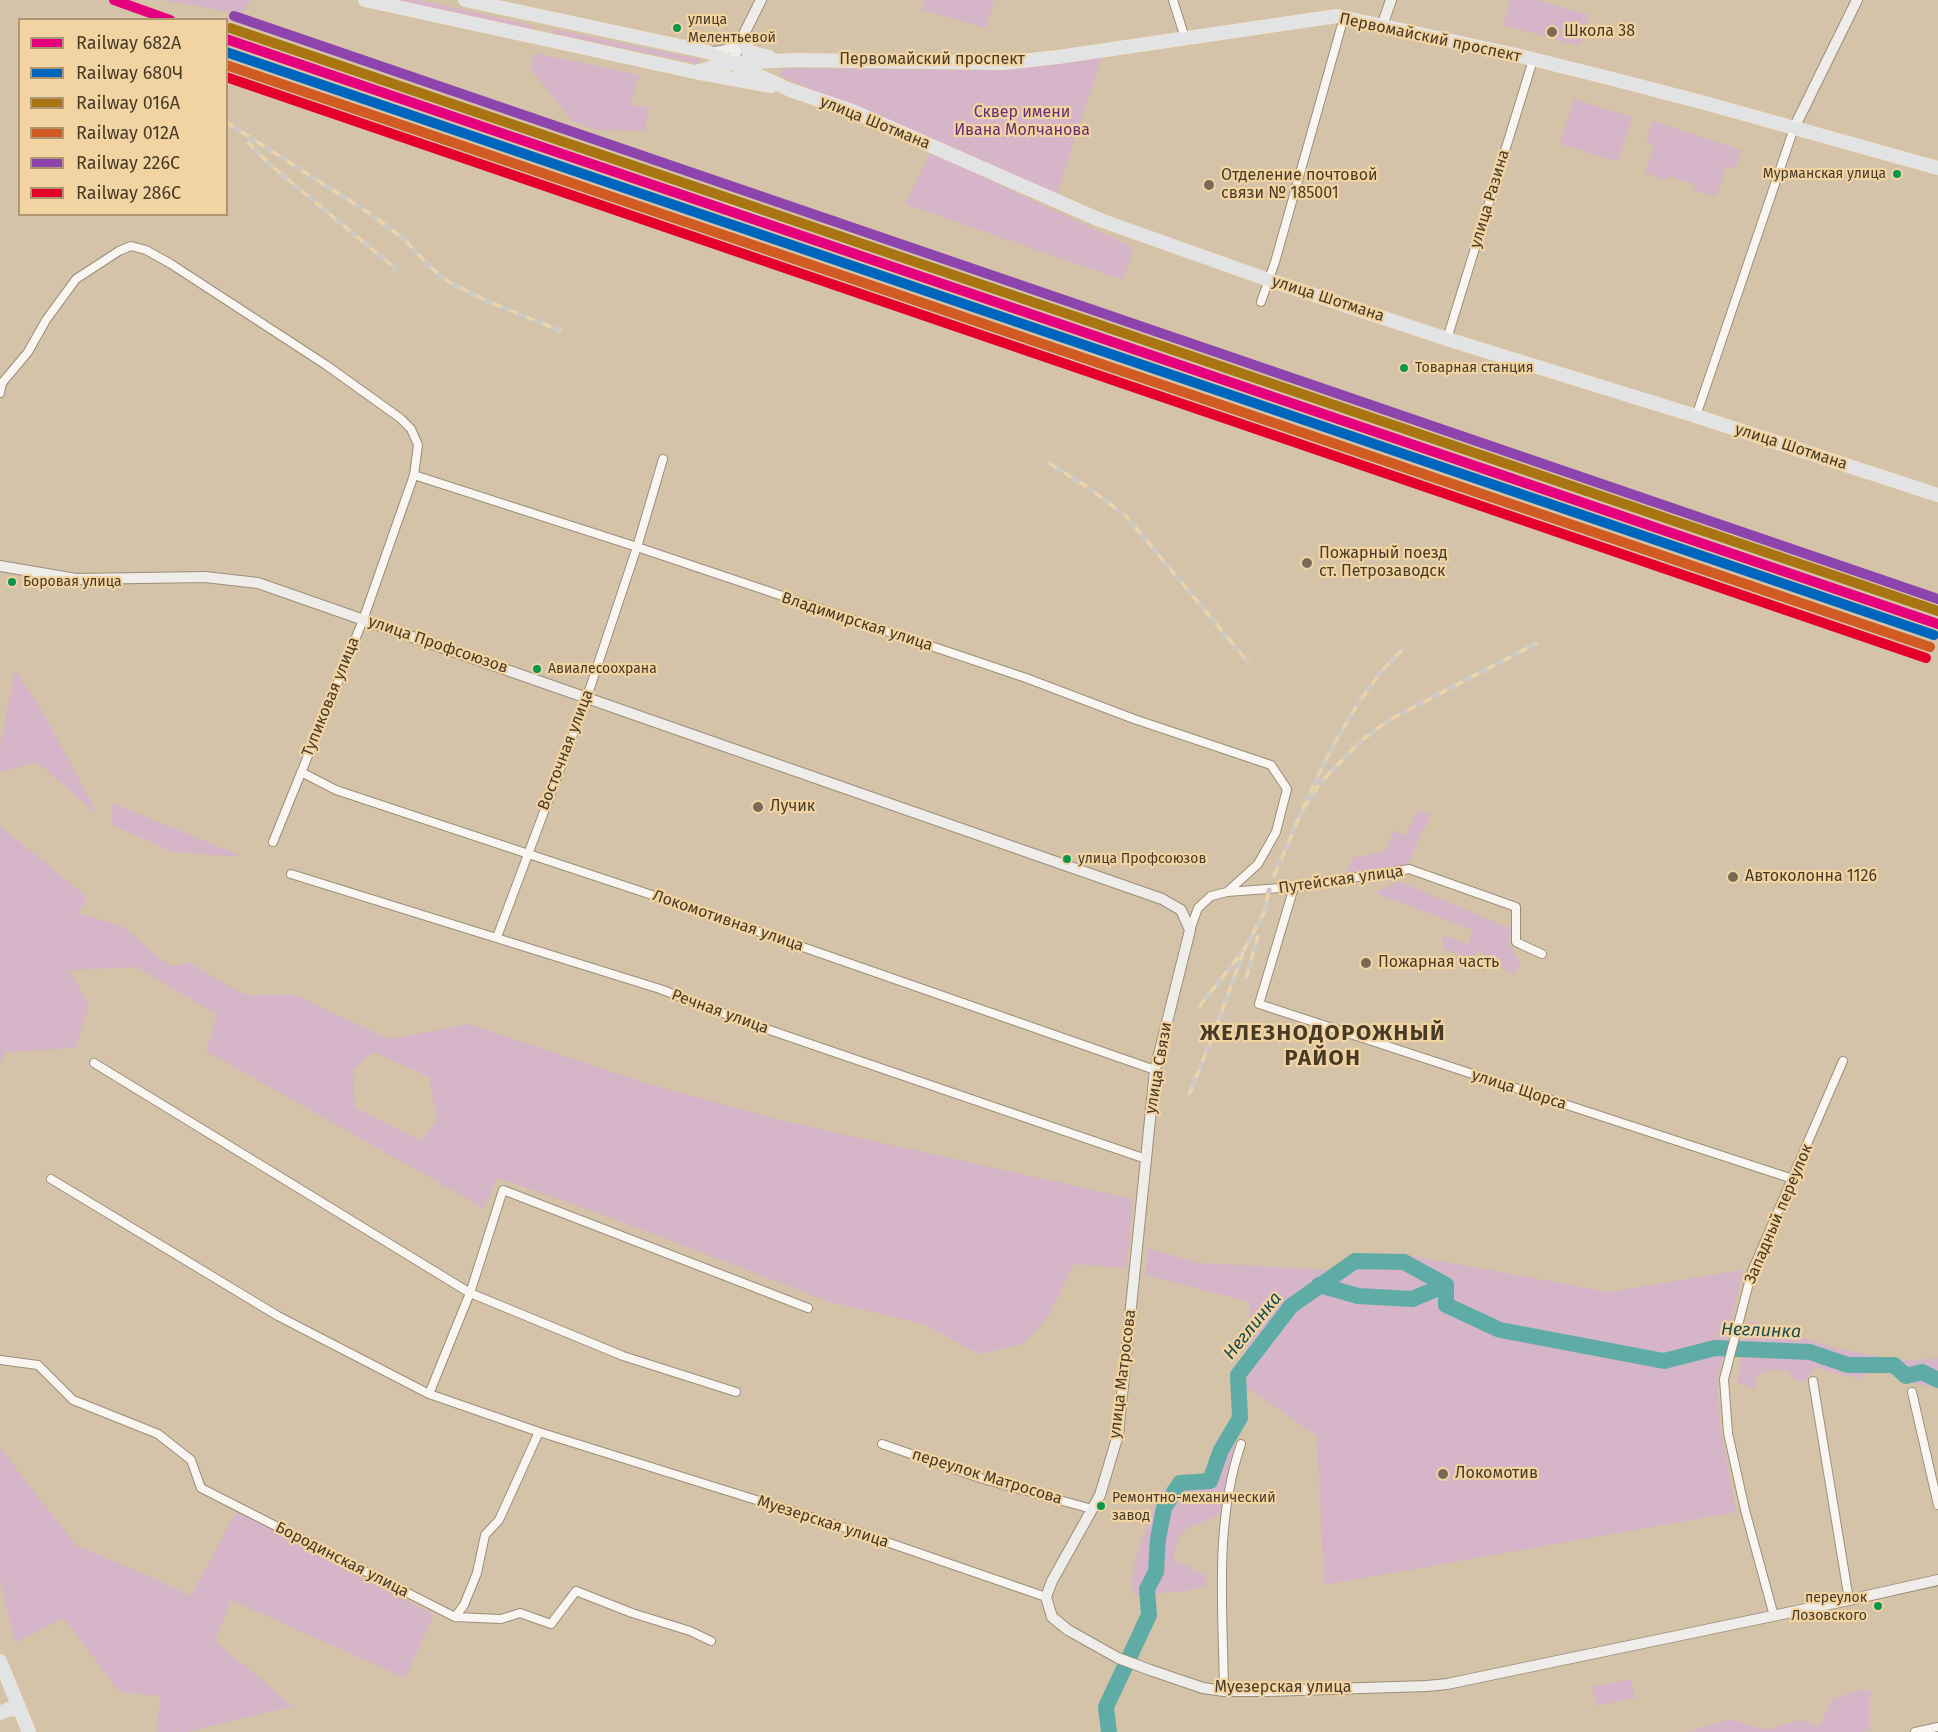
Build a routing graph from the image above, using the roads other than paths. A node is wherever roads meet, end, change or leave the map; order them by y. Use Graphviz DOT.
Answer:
graph roads {
  1 [pos="365,0"];
  2 [pos="465,0"];
  3 [pos="761,0"];
  4 [pos="1173,0"];
  5 [pos="1391,0"];
  6 [pos="1857,0"];
  7 [pos="544,16"];
  8 [pos="1344,17"];
  9 [pos="1382,26"];
  10 [pos="540,38"];
  11 [pos="1185,38"];
  12 [pos="741,40"];
  13 [pos="708,52"];
  14 [pos="794,60"];
  15 [pos="1533,60"];
  16 [pos="780,61"];
  17 [pos="732,63"];
  18 [pos="695,72"];
  19 [pos="777,84"];
  20 [pos="790,90"];
  21 [pos="1794,128"];
  22 [pos="1938,168"];
  23 [pos="1269,280"];
  24 [pos="1261,302"];
  25 [pos="1447,339"];
  26 [pos="0,393"];
  27 [pos="1696,416"];
  28 [pos="663,459"];
  29 [pos="414,475"];
  30 [pos="1938,495"];
  31 [pos="637,547"];
  32 [pos="0,566"];
  33 [pos="363,620"];
  34 [pos="587,697"];
  35 [pos="301,772"];
  36 [pos="273,842"];
  37 [pos="527,853"];
  38 [pos="291,874"];
  39 [pos="1294,888"];
  40 [pos="1227,892"];
  41 [pos="1190,930"];
  42 [pos="497,937"];
  43 [pos="1542,954"];
  44 [pos="1843,1061"];
  45 [pos="94,1063"];
  46 [pos="1155,1070"];
  47 [pos="1146,1159"];
  48 [pos="51,1179"];
  49 [pos="1793,1179"];
  50 [pos="1140,1208"];
  51 [pos="470,1293"];
  52 [pos="808,1308"];
  53 [pos="0,1360"];
  54 [pos="1813,1381"];
  55 [pos="736,1392"];
  56 [pos="1912,1392"];
  57 [pos="429,1394"];
  58 [pos="538,1432"];
  59 [pos="882,1444"];
  60 [pos="1241,1444"];
  61 [pos="1938,1505"];
  62 [pos="1092,1509"];
  63 [pos="1938,1580"];
  64 [pos="1046,1597"];
  65 [pos="1849,1600"];
  66 [pos="1773,1616"];
  67 [pos="455,1617"];
  68 [pos="711,1641"];
  69 [pos="0,1661"];
  70 [pos="4,1685"];
  71 [pos="1224,1691"];
  72 [pos="20,1710"];
  73 [pos="0,1713"];
  74 [pos="1938,1727"];
  75 [pos="29,1732"];
  76 [pos="1915,1732"];
  1 -- 10 [label="main road, Первомайский проспект"];
  2 -- 7 [label="main road, Первомайский проспект"];
  3 -- 12 [label="main road"];
  4 -- 11 [label="street"];
  5 -- 9 [label="main road"];
  6 -- 21 [label="main road"];
  7 -- 10 [label="main road"];
  7 -- 13 [label="main road, Первомайский проспект"];
  8 -- 9 [label="main road, Первомайский проспект"];
  8 -- 11 [label="main road, Первомайский проспект"];
  8 -- 23 [label="street"];
  9 -- 15 [label="main road, Первомайский проспект"];
  10 -- 18 [label="main road, Первомайский проспект"];
  11 -- 14 [label="main road, Первомайский проспект"];
  12 -- 13 [label="main road"];
  12 -- 14 [label="main road"];
  12 -- 17 [label="main road"];
  13 -- 17 [label="main road, Первомайский проспект"];
  14 -- 16 [label="main road, Первомайский проспект"];
  15 -- 21 [label="main road, Первомайский проспект"];
  15 -- 25 [label="street, улица Разина"];
  16 -- 17 [label="main road, Первомайский проспект"];
  16 -- 19 [label="main road"];
  17 -- 18 [label="main road, Первомайский проспект"];
  17 -- 19 [label="main road, улица Шотмана"];
  18 -- 20 [label="main road, Первомайский проспект"];
  19 -- 20 [label="main road, улица Шотмана"];
  20 -- 23 [label="main road, улица Шотмана"];
  21 -- 22 [label="main road, Первомайский проспект"];
  21 -- 27 [label="street"];
  23 -- 24 [label="street"];
  23 -- 25 [label="main road, улица Шотмана"];
  25 -- 27 [label="main road, улица Шотмана"];
  26 -- 29 [label="street, Тупиковая улица"];
  27 -- 30 [label="main road, улица Шотмана"];
  28 -- 31 [label="street, Восточная улица"];
  29 -- 31 [label="street, Владимирская улица"];
  29 -- 33 [label="street, Тупиковая улица"];
  31 -- 34 [label="street, Восточная улица"];
  31 -- 40 [label="street, Владимирская улица"];
  32 -- 33 [label="main road, улица Профсоюзов"];
  33 -- 34 [label="main road, улица Профсоюзов"];
  33 -- 35 [label="street, Тупиковая улица"];
  34 -- 37 [label="street, Восточная улица"];
  34 -- 41 [label="main road, улица Профсоюзов"];
  35 -- 36 [label="street, Тупиковая улица"];
  35 -- 37 [label="street, Локомотивная улица"];
  37 -- 42 [label="street, Восточная улица"];
  37 -- 46 [label="street, Локомотивная улица"];
  38 -- 42 [label="street, Речная улица"];
  39 -- 40 [label="street, Путейская улица"];
  39 -- 43 [label="street, Путейская улица"];
  39 -- 49 [label="street, улица Щорса"];
  40 -- 41 [label="street, Путейская улица"];
  41 -- 46 [label="main road, улица Связи"];
  42 -- 47 [label="street, Речная улица"];
  44 -- 49 [label="street, Западный переулок"];
  45 -- 51 [label="street"];
  46 -- 47 [label="main road, улица Связи"];
  47 -- 50 [label="main road, улица Связи"];
  48 -- 57 [label="street, Муезерская улица"];
  49 -- 66 [label="street, Западный переулок"];
  50 -- 62 [label="main road, улица Матросова"];
  51 -- 52 [label="street"];
  51 -- 55 [label="street"];
  51 -- 57 [label="street"];
  53 -- 67 [label="street, Бородинская улица"];
  54 -- 65 [label="street"];
  56 -- 61 [label="street"];
  57 -- 58 [label="street, Муезерская улица"];
  58 -- 64 [label="street, Муезерская улица"];
  58 -- 67 [label="street"];
  59 -- 62 [label="street, переулок Матросова"];
  60 -- 71 [label="street"];
  62 -- 64 [label="main road, улица Матросова"];
  63 -- 65 [label="main road, Муезерская улица"];
  64 -- 71 [label="main road, Муезерская улица"];
  65 -- 66 [label="main road, Муезерская улица"];
  66 -- 71 [label="main road, Муезерская улица"];
  67 -- 68 [label="street, Бородинская улица"];
  69 -- 70 [label="main road"];
  70 -- 72 [label="main road"];
  72 -- 73 [label="main road"];
  72 -- 75 [label="main road"];
  74 -- 76 [label="street"];
}
